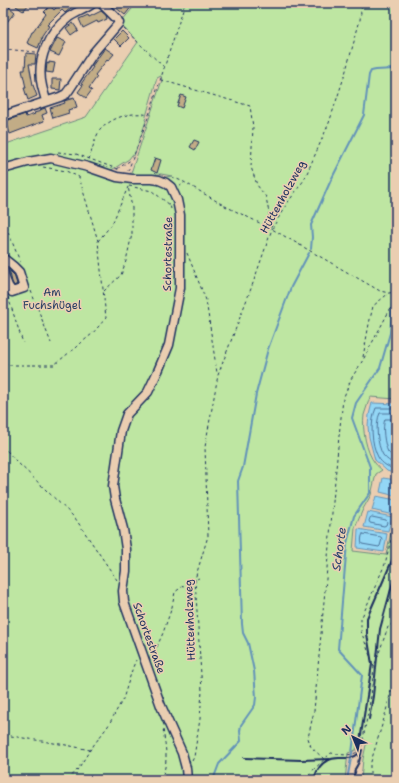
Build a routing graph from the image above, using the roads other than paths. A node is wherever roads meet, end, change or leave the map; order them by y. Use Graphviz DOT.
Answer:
graph roads {
  1 [pos="93,3"];
  2 [pos="101,3"];
  3 [pos="46,101"];
  4 [pos="3,116"];
  5 [pos="3,169"];
  6 [pos="3,258"];
  7 [pos="3,262"];
  8 [pos="187,780"];
  1 -- 3 [label="street"];
  2 -- 3 [label="street"];
  3 -- 4 [label="street"];
  5 -- 8 [label="street, Schortestraße"];
  6 -- 7 [label="street"];
}
